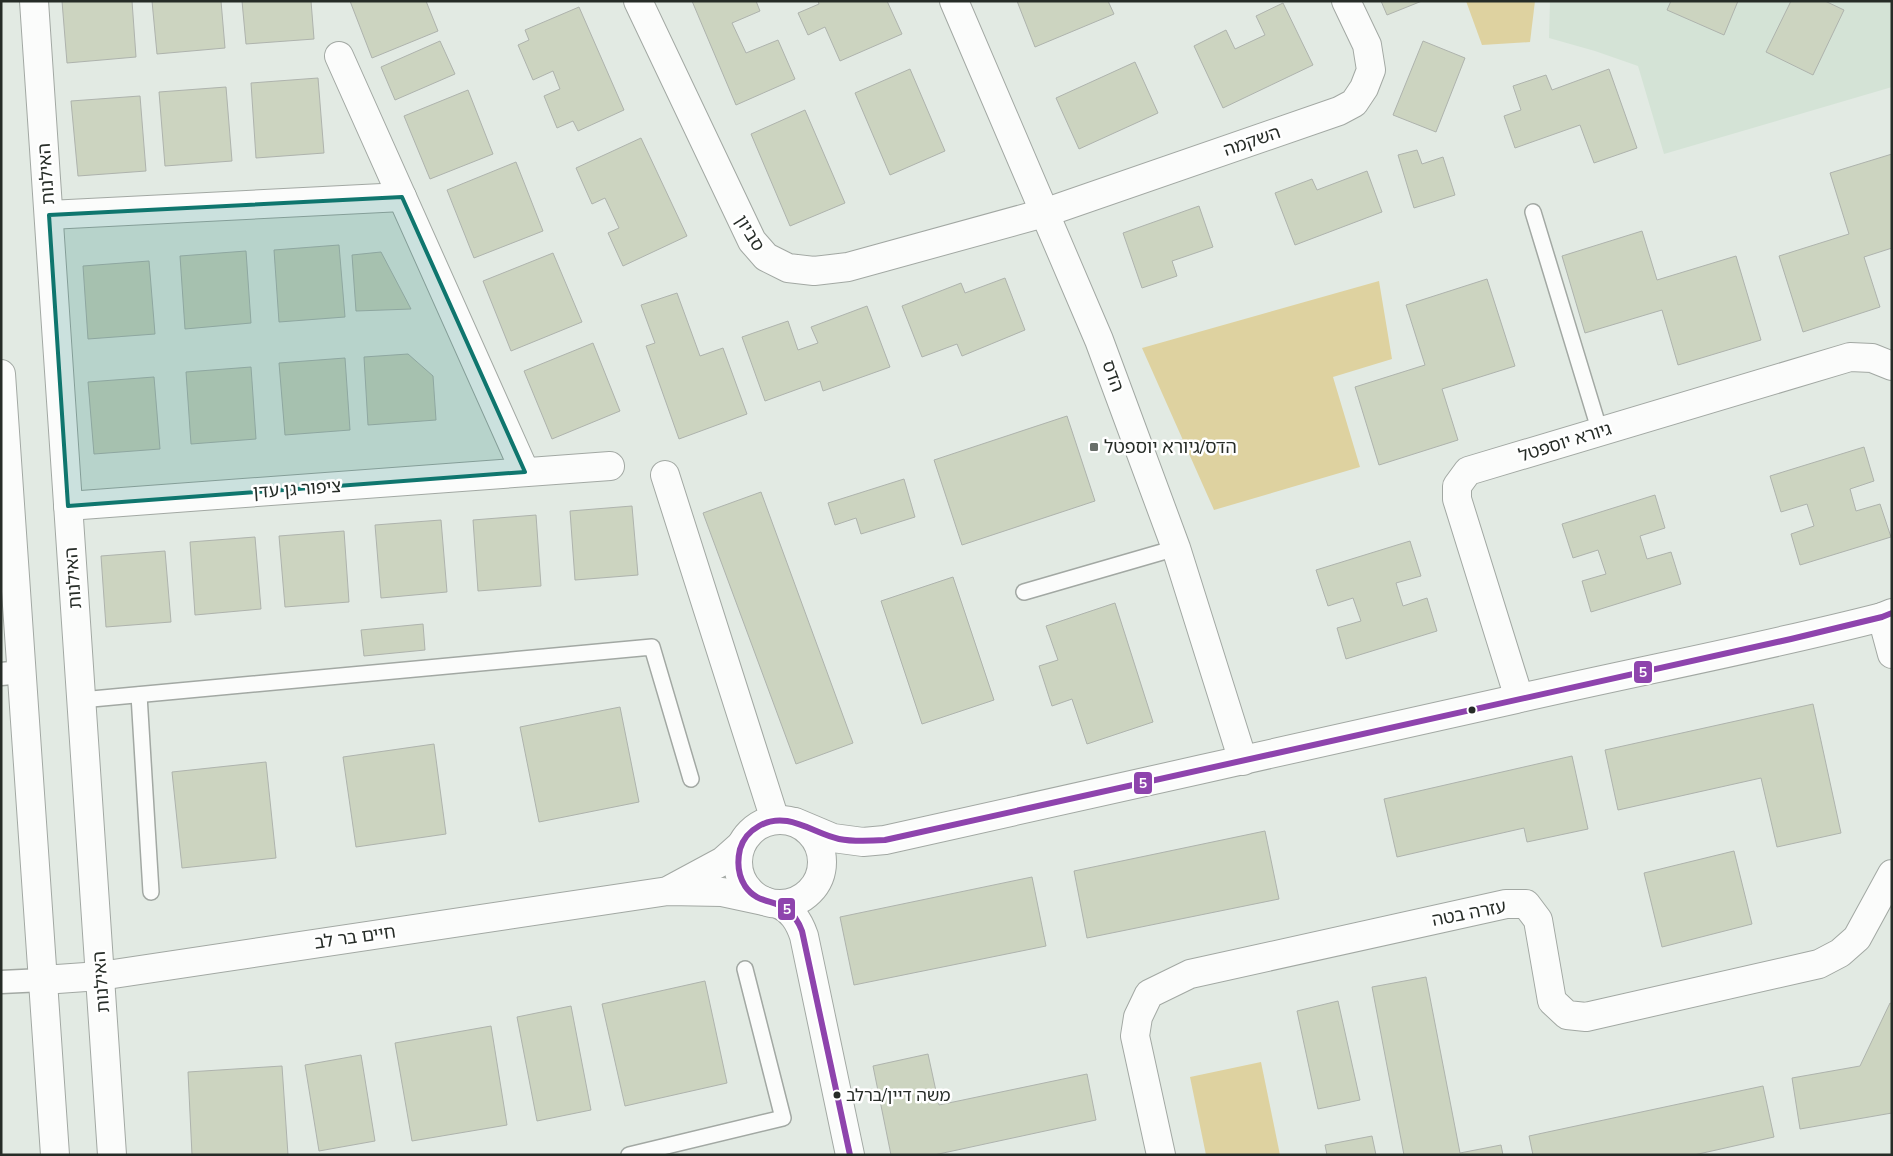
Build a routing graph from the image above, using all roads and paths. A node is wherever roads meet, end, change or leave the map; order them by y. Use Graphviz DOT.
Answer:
graph roads {
  1 [pos="34,1"];
  2 [pos="638,1"];
  3 [pos="954,1"];
  4 [pos="1346,1"];
  5 [pos="339,56"];
  6 [pos="402,197"];
  7 [pos="1533,212"];
  8 [pos="1044,213"];
  9 [pos="48,216"];
  10 [pos="1885,359"];
  11 [pos="2,387"];
  12 [pos="1600,432"];
  13 [pos="610,466"];
  14 [pos="525,472"];
  15 [pos="665,475"];
  16 [pos="68,506"];
  17 [pos="1176,548"];
  18 [pos="1024,592"];
  19 [pos="1887,615"];
  20 [pos="1892,654"];
  21 [pos="11,673"];
  22 [pos="139,694"];
  23 [pos="1519,698"];
  24 [pos="81,700"];
  25 [pos="1242,761"];
  26 [pos="691,779"];
  27 [pos="785,821"];
  28 [pos="885,840"];
  29 [pos="741,845"];
  30 [pos="1892,874"];
  31 [pos="815,883"];
  32 [pos="668,891"];
  33 [pos="151,892"];
  34 [pos="771,902"];
  35 [pos="804,936"];
  36 [pos="745,969"];
  37 [pos="100,976"];
  38 [pos="43,980"];
  39 [pos="1,982"];
  40 [pos="55,1155"];
  41 [pos="112,1155"];
  42 [pos="629,1155"];
  43 [pos="850,1155"];
  44 [pos="1161,1155"];
  1 -- 9 [label="street, האילנות"];
  2 -- 8 [label="street, סביון"];
  3 -- 8 [label="street, הדס"];
  4 -- 8 [label="street, השקמה"];
  5 -- 6 [label="street"];
  6 -- 9 [label="street"];
  6 -- 14 [label="street"];
  7 -- 12 [label="lane"];
  8 -- 17 [label="street, הדס"];
  9 -- 16 [label="street, האילנות"];
  10 -- 12 [label="street, גיורא יוספטל"];
  11 -- 21 [label="street"];
  12 -- 23 [label="street, גיורא יוספטל"];
  13 -- 14 [label="street, ציפור גן עדן"];
  14 -- 16 [label="street, ציפור גן עדן"];
  15 -- 27 [label="street"];
  16 -- 24 [label="street, האילנות"];
  17 -- 18 [label="lane"];
  17 -- 25 [label="street, הדס"];
  19 -- 20 [label="street"];
  19 -- 23 [label="street"];
  21 -- 38 [label="street"];
  22 -- 24 [label="lane"];
  22 -- 26 [label="lane"];
  22 -- 33 [label="lane"];
  23 -- 25 [label="street"];
  24 -- 37 [label="street, האילנות"];
  25 -- 28 [label="street"];
  27 -- 28 [label="street"];
  27 -- 29 [label="street, חיים בר לב"];
  27 -- 31 [label="street"];
  28 -- 31 [label="street"];
  29 -- 32 [label="street, חיים בר לב"];
  29 -- 34 [label="street"];
  30 -- 44 [label="street, עזרה בטה"];
  31 -- 34 [label="street"];
  31 -- 35 [label="street"];
  32 -- 34 [label="street, חיים בר לב"];
  32 -- 37 [label="street, חיים בר לב"];
  34 -- 35 [label="street"];
  35 -- 43 [label="street"];
  36 -- 42 [label="lane"];
  37 -- 38 [label="street, חיים בר לב"];
  37 -- 41 [label="street, האילנות"];
  38 -- 39 [label="street"];
  38 -- 40 [label="street"];
}
